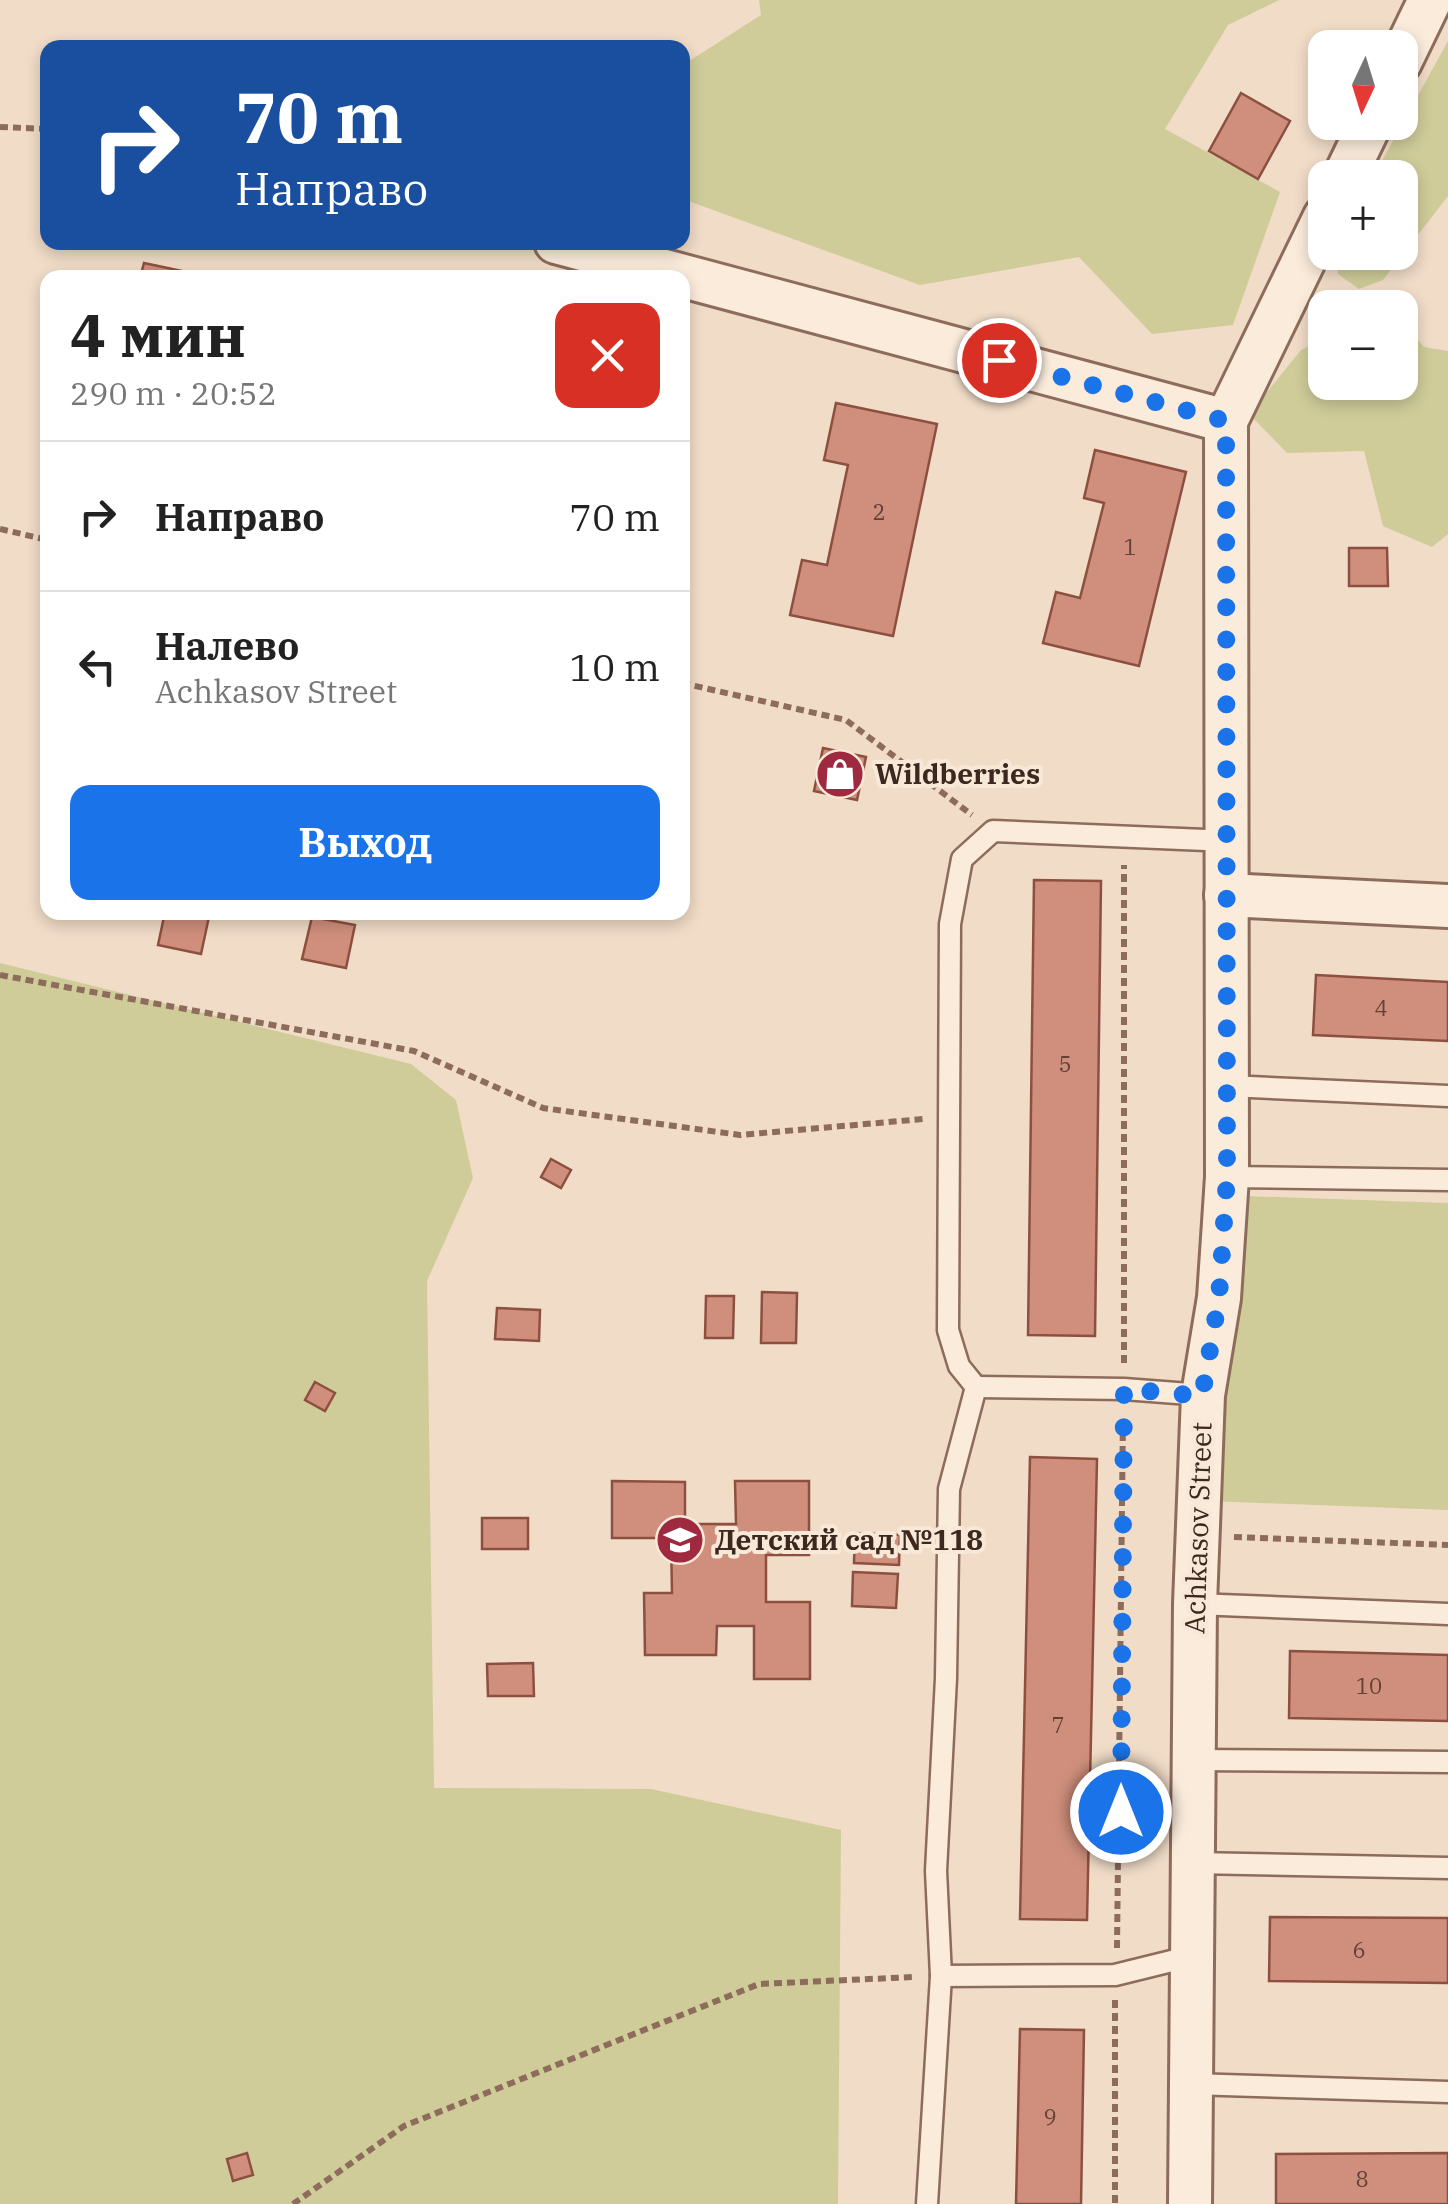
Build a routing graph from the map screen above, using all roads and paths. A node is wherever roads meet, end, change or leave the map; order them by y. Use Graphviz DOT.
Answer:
graph roads {
  1 [pos="1430,0"];
  2 [pos="1415,30"];
  3 [pos="0,127"];
  4 [pos="40,129"];
  5 [pos="586,250"];
  6 [pos="1308,252"];
  7 [pos="661,270"];
  8 [pos="690,278"];
  9 [pos="1226,421"];
  10 [pos="0,529"];
  11 [pos="40,538"];
  12 [pos="690,685"];
  13 [pos="994,831"];
  14 [pos="1124,835"];
  15 [pos="1230,842"];
  16 [pos="1226,895"];
  17 [pos="1448,906"];
  18 [pos="0,975"];
  19 [pos="1228,1086"];
  20 [pos="1448,1096"];
  21 [pos="949,1117"];
  22 [pos="1227,1177"];
  23 [pos="1448,1180"];
  24 [pos="976,1386"];
  25 [pos="1124,1389"];
  26 [pos="1202,1396"];
  27 [pos="1198,1535"];
  28 [pos="1448,1545"];
  29 [pos="1194,1604"];
  30 [pos="1448,1614"];
  31 [pos="1193,1760"];
  32 [pos="1448,1762"];
  33 [pos="1194,1864"];
  34 [pos="1448,1868"];
  35 [pos="1192,1956"];
  36 [pos="1115,1975"];
  37 [pos="942,1976"];
  38 [pos="1191,2084"];
  39 [pos="1448,2092"];
  40 [pos="293,2204"];
  41 [pos="927,2204"];
  42 [pos="1115,2204"];
  43 [pos="1190,2204"];
  1 -- 2 [label="street"];
  3 -- 4 [label="path"];
  5 -- 7 [label="street"];
  6 -- 9 [label="street, Achkasov Street"];
  8 -- 9 [label="street"];
  9 -- 15 [label="street, Achkasov Street"];
  10 -- 11 [label="path"];
  12 -- 13 [label="path"];
  13 -- 14 [label="lane"];
  13 -- 21 [label="lane"];
  14 -- 15 [label="lane"];
  14 -- 25 [label="path"];
  15 -- 16 [label="street, Achkasov Street"];
  16 -- 17 [label="street"];
  16 -- 19 [label="street, Achkasov Street"];
  18 -- 21 [label="path"];
  19 -- 20 [label="lane"];
  19 -- 22 [label="street, Achkasov Street"];
  21 -- 24 [label="lane"];
  22 -- 23 [label="lane"];
  22 -- 26 [label="street, Achkasov Street"];
  24 -- 25 [label="lane"];
  24 -- 37 [label="lane"];
  25 -- 26 [label="lane"];
  25 -- 36 [label="path"];
  26 -- 27 [label="street, Achkasov Street"];
  27 -- 28 [label="path"];
  27 -- 29 [label="street, Achkasov Street"];
  29 -- 30 [label="lane"];
  29 -- 31 [label="street, Achkasov Street"];
  31 -- 32 [label="lane"];
  31 -- 33 [label="street, Achkasov Street"];
  33 -- 34 [label="lane"];
  33 -- 35 [label="street, Achkasov Street"];
  35 -- 36 [label="lane"];
  35 -- 38 [label="street, Achkasov Street"];
  36 -- 37 [label="lane"];
  36 -- 42 [label="path"];
  37 -- 40 [label="path"];
  37 -- 41 [label="lane"];
  38 -- 39 [label="lane"];
  38 -- 43 [label="street, Achkasov Street"];
}
